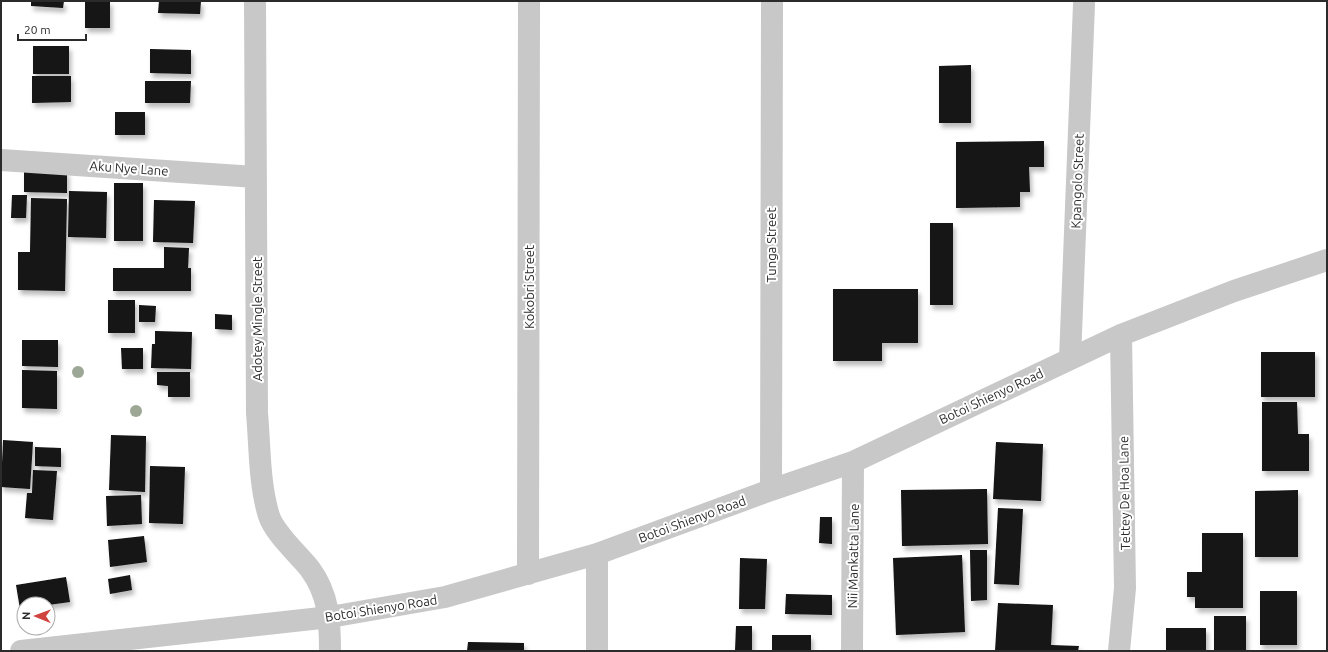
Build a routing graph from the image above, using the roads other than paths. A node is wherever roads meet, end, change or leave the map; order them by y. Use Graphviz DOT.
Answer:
graph roads {
  1 [pos="256,1"];
  2 [pos="529,1"];
  3 [pos="772,1"];
  4 [pos="1084,4"];
  5 [pos="1,160"];
  6 [pos="256,177"];
  7 [pos="1327,260"];
  8 [pos="1121,335"];
  9 [pos="1070,359"];
  10 [pos="854,462"];
  11 [pos="771,490"];
  12 [pos="597,554"];
  13 [pos="528,574"];
  14 [pos="330,617"];
  15 [pos="65,648"];
  16 [pos="22,651"];
  17 [pos="330,651"];
  18 [pos="597,651"];
  19 [pos="852,651"];
  20 [pos="1119,651"];
  1 -- 6 [label="street, Adotey Mingle Street"];
  2 -- 13 [label="street, Kokobri Street"];
  3 -- 11 [label="street, Tunga Street"];
  4 -- 9 [label="street, Kpangolo Street"];
  5 -- 6 [label="street, Aku Nye Lane"];
  6 -- 14 [label="street, Adotey Mingle Street"];
  7 -- 8 [label="street, Botoi Shienyo Road"];
  8 -- 9 [label="street, Botoi Shienyo Road"];
  8 -- 20 [label="street, Tettey De Hoa Lane"];
  9 -- 10 [label="street, Botoi Shienyo Road"];
  10 -- 11 [label="street, Botoi Shienyo Road"];
  10 -- 19 [label="street, Nii Mankatta Lane"];
  11 -- 12 [label="street, Botoi Shienyo Road"];
  12 -- 13 [label="street, Botoi Shienyo Road"];
  12 -- 18 [label="street"];
  13 -- 14 [label="street, Botoi Shienyo Road"];
  14 -- 15 [label="street, Botoi Shienyo Road"];
  14 -- 17 [label="street, Adotey Mingle Street"];
  15 -- 16 [label="street, Botoi Shienyo Road"];
}
